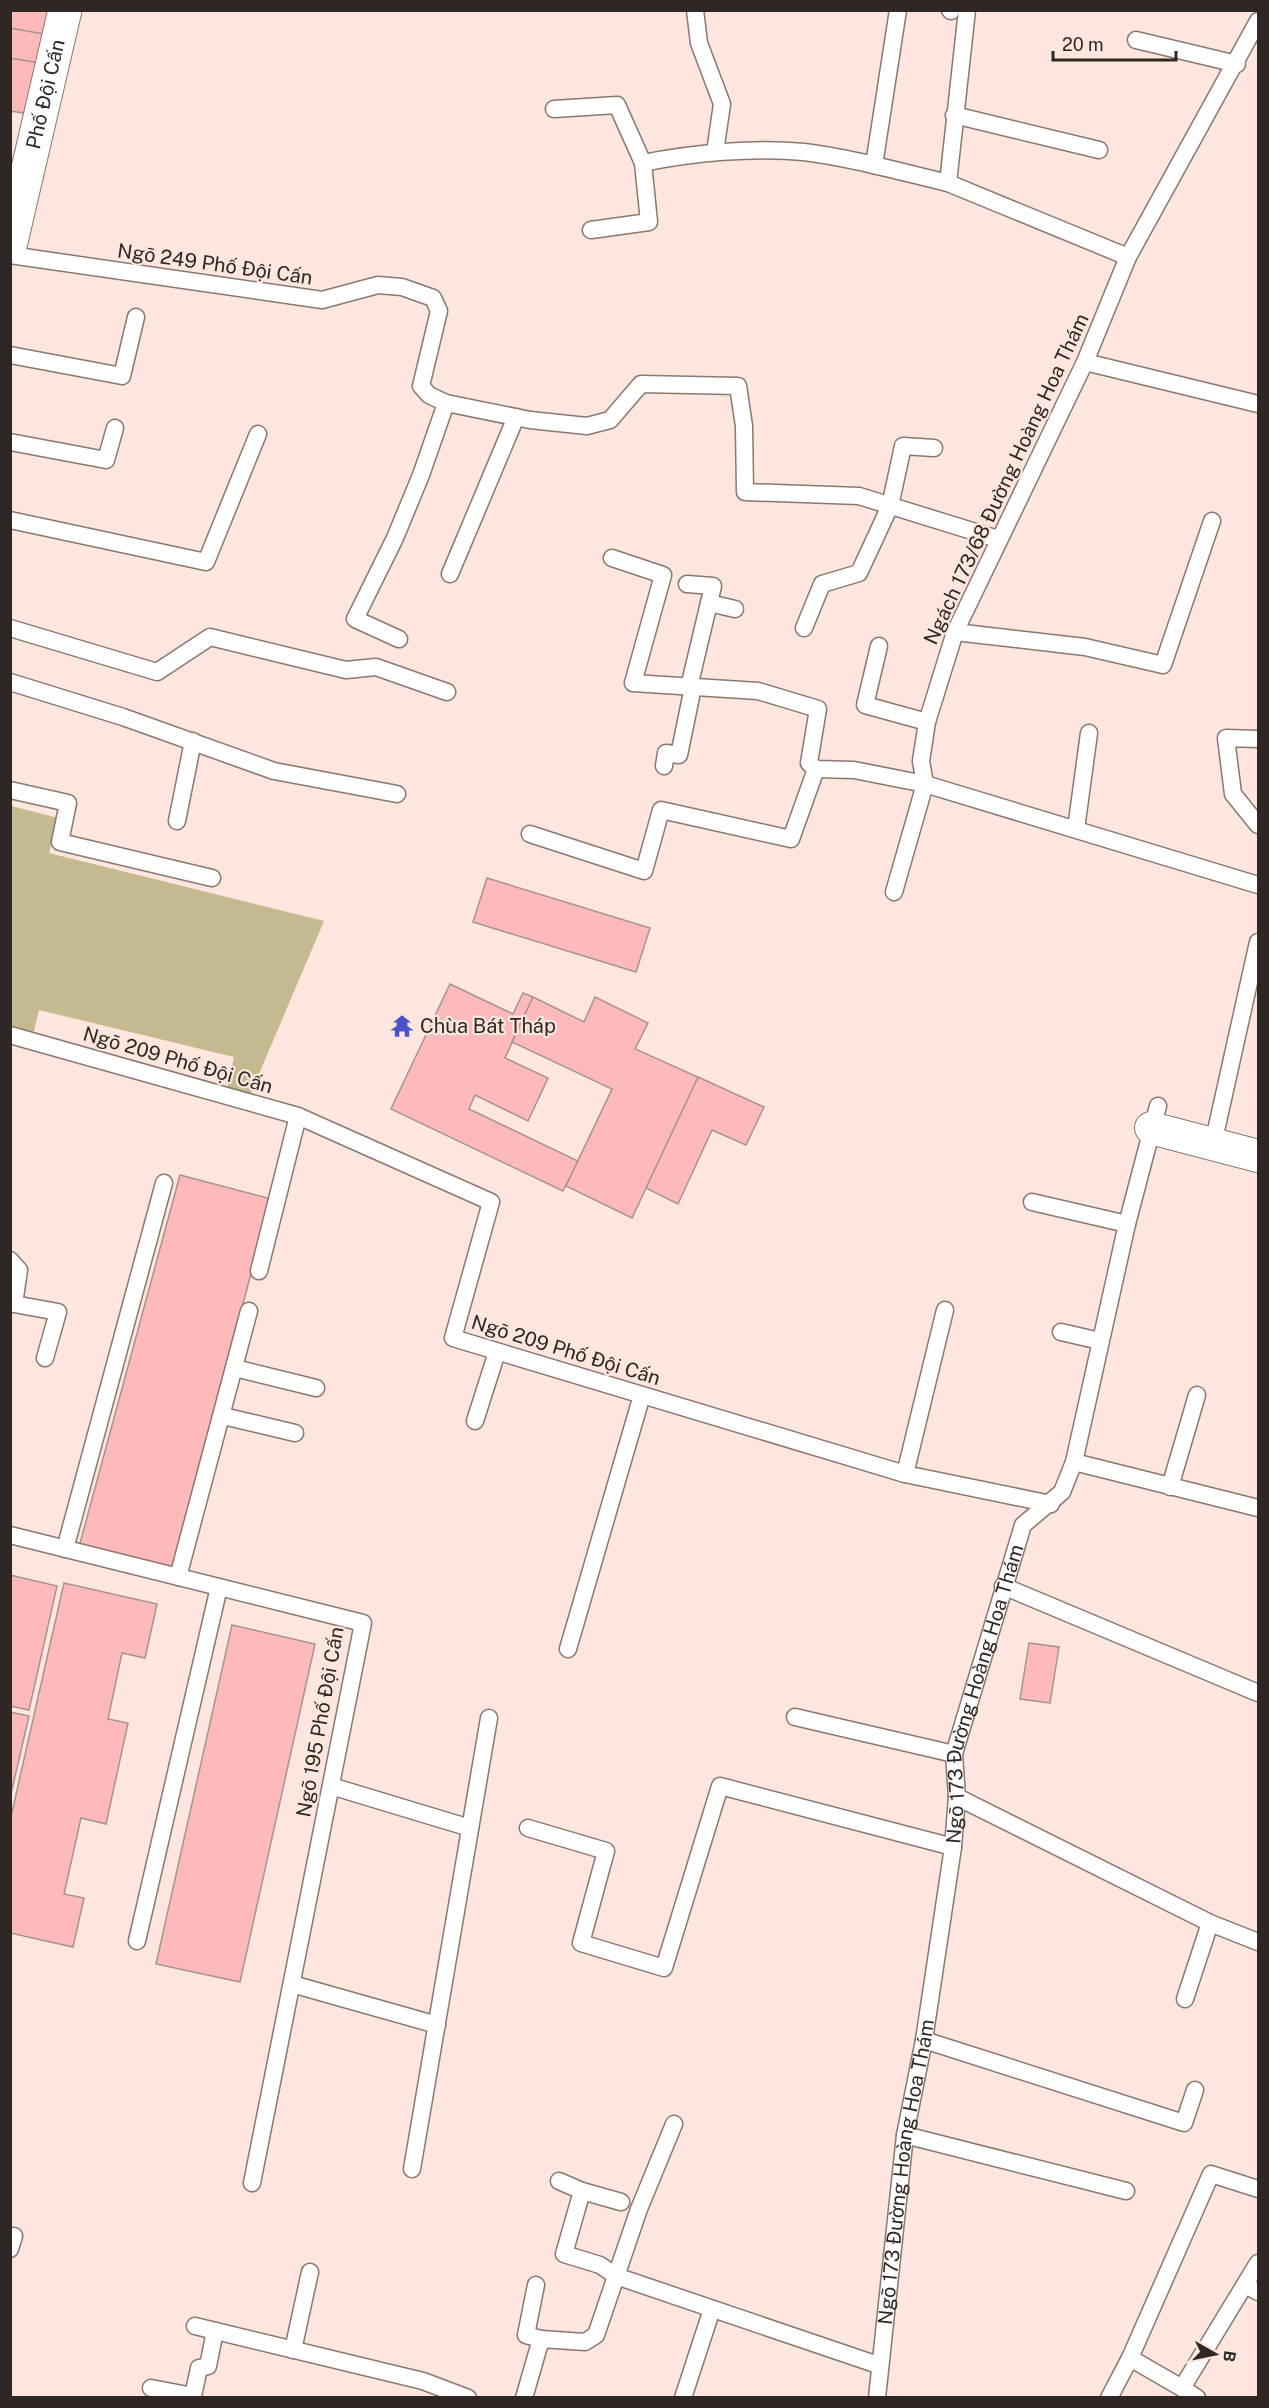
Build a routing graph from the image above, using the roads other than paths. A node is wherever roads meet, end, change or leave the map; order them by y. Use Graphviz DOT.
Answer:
graph roads {
  1 [pos="65,10"];
  2 [pos="695,10"];
  3 [pos="898,10"];
  4 [pos="967,10"];
  5 [pos="1258,21"];
  6 [pos="1136,40"];
  7 [pos="1237,64"];
  8 [pos="554,109"];
  9 [pos="954,115"];
  10 [pos="1099,150"];
  11 [pos="715,152"];
  12 [pos="643,163"];
  13 [pos="874,165"];
  14 [pos="948,183"];
  15 [pos="591,230"];
  16 [pos="10,246"];
  17 [pos="10,255"];
  18 [pos="1128,257"];
  19 [pos="136,316"];
  20 [pos="10,355"];
  21 [pos="1085,362"];
  22 [pos="446,403"];
  23 [pos="1258,404"];
  24 [pos="516,417"];
  25 [pos="115,428"];
  26 [pos="258,434"];
  27 [pos="10,442"];
  28 [pos="934,448"];
  29 [pos="890,506"];
  30 [pos="10,520"];
  31 [pos="1212,521"];
  32 [pos="998,539"];
  33 [pos="612,558"];
  34 [pos="450,574"];
  35 [pos="687,584"];
  36 [pos="709,603"];
  37 [pos="735,609"];
  38 [pos="10,628"];
  39 [pos="804,628"];
  40 [pos="955,632"];
  41 [pos="399,639"];
  42 [pos="879,646"];
  43 [pos="10,682"];
  44 [pos="691,687"];
  45 [pos="447,692"];
  46 [pos="927,722"];
  47 [pos="1089,733"];
  48 [pos="1258,739"];
  49 [pos="193,741"];
  50 [pos="664,766"];
  51 [pos="816,769"];
  52 [pos="925,784"];
  53 [pos="10,790"];
  54 [pos="398,794"];
  55 [pos="177,821"];
  56 [pos="1258,825"];
  57 [pos="1076,829"];
  58 [pos="530,834"];
  59 [pos="212,878"];
  60 [pos="1258,885"];
  61 [pos="894,892"];
  62 [pos="1258,942"];
  63 [pos="10,1035"];
  64 [pos="298,1116"];
  65 [pos="1155,1117"];
  66 [pos="1213,1144"];
  67 [pos="1258,1156"];
  68 [pos="164,1183"];
  69 [pos="1032,1202"];
  70 [pos="1127,1224"];
  71 [pos="10,1260"];
  72 [pos="259,1271"];
  73 [pos="945,1310"];
  74 [pos="249,1311"];
  75 [pos="1060,1332"];
  76 [pos="1100,1341"];
  77 [pos="497,1352"];
  78 [pos="45,1358"];
  79 [pos="235,1368"];
  80 [pos="316,1388"];
  81 [pos="642,1395"];
  82 [pos="1197,1395"];
  83 [pos="223,1416"];
  84 [pos="475,1421"];
  85 [pos="295,1433"];
  86 [pos="1074,1462"];
  87 [pos="905,1474"];
  88 [pos="1170,1487"];
  89 [pos="1051,1504"];
  90 [pos="1258,1508"];
  91 [pos="10,1535"];
  92 [pos="65,1549"];
  93 [pos="178,1577"];
  94 [pos="1003,1586"];
  95 [pos="219,1587"];
  96 [pos="568,1649"];
  97 [pos="1258,1692"];
  98 [pos="795,1717"];
  99 [pos="489,1718"];
  100 [pos="954,1754"];
  101 [pos="331,1786"];
  102 [pos="957,1797"];
  103 [pos="471,1828"];
  104 [pos="528,1828"];
  105 [pos="953,1846"];
  106 [pos="1210,1923"];
  107 [pos="137,1941"];
  108 [pos="1258,1942"];
  109 [pos="292,1984"];
  110 [pos="1185,1999"];
  111 [pos="436,2025"];
  112 [pos="924,2040"];
  113 [pos="1195,2090"];
  114 [pos="674,2124"];
  115 [pos="905,2135"];
  116 [pos="412,2169"];
  117 [pos="559,2181"];
  118 [pos="252,2184"];
  119 [pos="1258,2189"];
  120 [pos="582,2191"];
  121 [pos="1126,2191"];
  122 [pos="621,2202"];
  123 [pos="1258,2263"];
  124 [pos="310,2272"];
  125 [pos="616,2276"];
  126 [pos="536,2285"];
  127 [pos="1252,2288"];
  128 [pos="712,2309"];
  129 [pos="195,2326"];
  130 [pos="215,2331"];
  131 [pos="541,2339"];
  132 [pos="293,2350"];
  133 [pos="1130,2358"];
  134 [pos="878,2365"];
  135 [pos="151,2388"];
  136 [pos="1182,2388"];
  137 [pos="468,2397"];
  138 [pos="525,2397"];
  139 [pos="683,2397"];
  140 [pos="877,2397"];
  141 [pos="1109,2397"];
  142 [pos="1197,2397"];
  1 -- 16 [label="street, Phố Đội Cấn"];
  2 -- 11 [label="lane"];
  3 -- 13 [label="lane"];
  4 -- 9 [label="lane"];
  5 -- 7 [label="lane, Ngách 173/68 Đường Hoàng Hoa Thám"];
  6 -- 7 [label="lane"];
  7 -- 18 [label="lane, Ngách 173/68 Đường Hoàng Hoa Thám"];
  8 -- 12 [label="lane"];
  9 -- 10 [label="lane"];
  9 -- 14 [label="lane"];
  11 -- 12 [label="lane"];
  11 -- 13 [label="lane"];
  12 -- 15 [label="lane"];
  13 -- 14 [label="lane"];
  14 -- 18 [label="lane"];
  17 -- 22 [label="lane, Ngõ 249 Phố Đội Cấn"];
  18 -- 21 [label="lane, Ngách 173/68 Đường Hoàng Hoa Thám"];
  19 -- 20 [label="lane"];
  21 -- 23 [label="lane"];
  21 -- 32 [label="lane, Ngách 173/68 Đường Hoàng Hoa Thám"];
  22 -- 24 [label="lane, Ngõ 249 Phố Đội Cấn"];
  22 -- 41 [label="lane"];
  24 -- 29 [label="lane, Ngõ 249 Phố Đội Cấn"];
  24 -- 34 [label="lane"];
  25 -- 27 [label="lane"];
  26 -- 30 [label="lane"];
  28 -- 29 [label="lane"];
  29 -- 32 [label="lane"];
  29 -- 39 [label="lane"];
  31 -- 40 [label="lane"];
  32 -- 40 [label="lane, Ngách 173/68 Đường Hoàng Hoa Thám"];
  33 -- 44 [label="lane"];
  35 -- 36 [label="lane"];
  36 -- 37 [label="lane"];
  36 -- 44 [label="lane"];
  38 -- 45 [label="lane"];
  40 -- 46 [label="lane, Ngách 173/68 Đường Hoàng Hoa Thám"];
  42 -- 46 [label="lane"];
  43 -- 49 [label="lane"];
  44 -- 50 [label="lane"];
  44 -- 51 [label="lane"];
  46 -- 52 [label="lane, Ngách 173/68 Đường Hoàng Hoa Thám"];
  47 -- 57 [label="lane"];
  48 -- 56 [label="lane"];
  49 -- 54 [label="lane"];
  49 -- 55 [label="lane"];
  51 -- 52 [label="lane"];
  51 -- 58 [label="lane"];
  52 -- 57 [label="lane"];
  52 -- 61 [label="lane"];
  53 -- 59 [label="lane"];
  57 -- 60 [label="lane"];
  62 -- 66 [label="lane"];
  63 -- 64 [label="lane, Ngõ 209 Phố Đội Cấn"];
  64 -- 72 [label="lane"];
  64 -- 77 [label="lane, Ngõ 209 Phố Đội Cấn"];
  65 -- 66 [label="street, Ngõ 173 Đường Hoàng Hoa Thám"];
  65 -- 70 [label="lane, Ngõ 173 Đường Hoàng Hoa Thám"];
  66 -- 67 [label="street, Ngõ 173 Đường Hoàng Hoa Thám"];
  68 -- 92 [label="lane"];
  69 -- 70 [label="lane"];
  70 -- 76 [label="lane, Ngõ 173 Đường Hoàng Hoa Thám"];
  71 -- 78 [label="lane"];
  73 -- 87 [label="lane"];
  74 -- 79 [label="lane"];
  75 -- 76 [label="lane"];
  76 -- 86 [label="lane, Ngõ 173 Đường Hoàng Hoa Thám"];
  77 -- 81 [label="lane, Ngõ 209 Phố Đội Cấn"];
  77 -- 84 [label="lane"];
  79 -- 80 [label="lane"];
  79 -- 83 [label="lane"];
  81 -- 87 [label="lane, Ngõ 209 Phố Đội Cấn"];
  81 -- 96 [label="lane"];
  82 -- 88 [label="lane"];
  83 -- 85 [label="lane"];
  83 -- 93 [label="lane"];
  86 -- 88 [label="lane"];
  86 -- 89 [label="lane, Ngõ 173 Đường Hoàng Hoa Thám"];
  87 -- 89 [label="lane, Ngõ 209 Phố Đội Cấn"];
  88 -- 90 [label="lane"];
  89 -- 94 [label="lane, Ngõ 173 Đường Hoàng Hoa Thám"];
  91 -- 92 [label="lane, Ngõ 195 Phố Đội Cấn"];
  92 -- 93 [label="lane, Ngõ 195 Phố Đội Cấn"];
  93 -- 95 [label="lane, Ngõ 195 Phố Đội Cấn"];
  94 -- 97 [label="lane"];
  94 -- 100 [label="lane, Ngõ 173 Đường Hoàng Hoa Thám"];
  95 -- 101 [label="lane, Ngõ 195 Phố Đội Cấn"];
  95 -- 107 [label="lane"];
  98 -- 100 [label="lane"];
  99 -- 103 [label="lane"];
  100 -- 102 [label="lane, Ngõ 173 Đường Hoàng Hoa Thám"];
  101 -- 103 [label="lane"];
  101 -- 109 [label="lane, Ngõ 195 Phố Đội Cấn"];
  102 -- 105 [label="lane, Ngõ 173 Đường Hoàng Hoa Thám"];
  102 -- 106 [label="lane"];
  103 -- 111 [label="lane"];
  104 -- 105 [label="lane"];
  105 -- 112 [label="lane, Ngõ 173 Đường Hoàng Hoa Thám"];
  106 -- 108 [label="lane"];
  106 -- 110 [label="lane"];
  109 -- 111 [label="lane"];
  109 -- 118 [label="lane, Ngõ 195 Phố Đội Cấn"];
  111 -- 116 [label="lane"];
  112 -- 113 [label="lane"];
  112 -- 115 [label="lane, Ngõ 173 Đường Hoàng Hoa Thám"];
  114 -- 125 [label="lane"];
  115 -- 121 [label="lane"];
  115 -- 134 [label="lane, Ngõ 173 Đường Hoàng Hoa Thám"];
  117 -- 120 [label="lane"];
  119 -- 133 [label="lane"];
  120 -- 122 [label="lane"];
  120 -- 125 [label="lane"];
  123 -- 127 [label="lane"];
  124 -- 132 [label="lane"];
  125 -- 128 [label="lane"];
  125 -- 131 [label="lane"];
  126 -- 131 [label="lane"];
  127 -- 136 [label="lane"];
  128 -- 134 [label="lane"];
  128 -- 139 [label="lane"];
  129 -- 130 [label="lane"];
  130 -- 132 [label="lane"];
  130 -- 135 [label="lane"];
  131 -- 138 [label="lane"];
  132 -- 137 [label="lane"];
  133 -- 136 [label="lane"];
  133 -- 141 [label="lane"];
  134 -- 140 [label="lane, Ngõ 173 Đường Hoàng Hoa Thám"];
  136 -- 142 [label="lane"];
}
